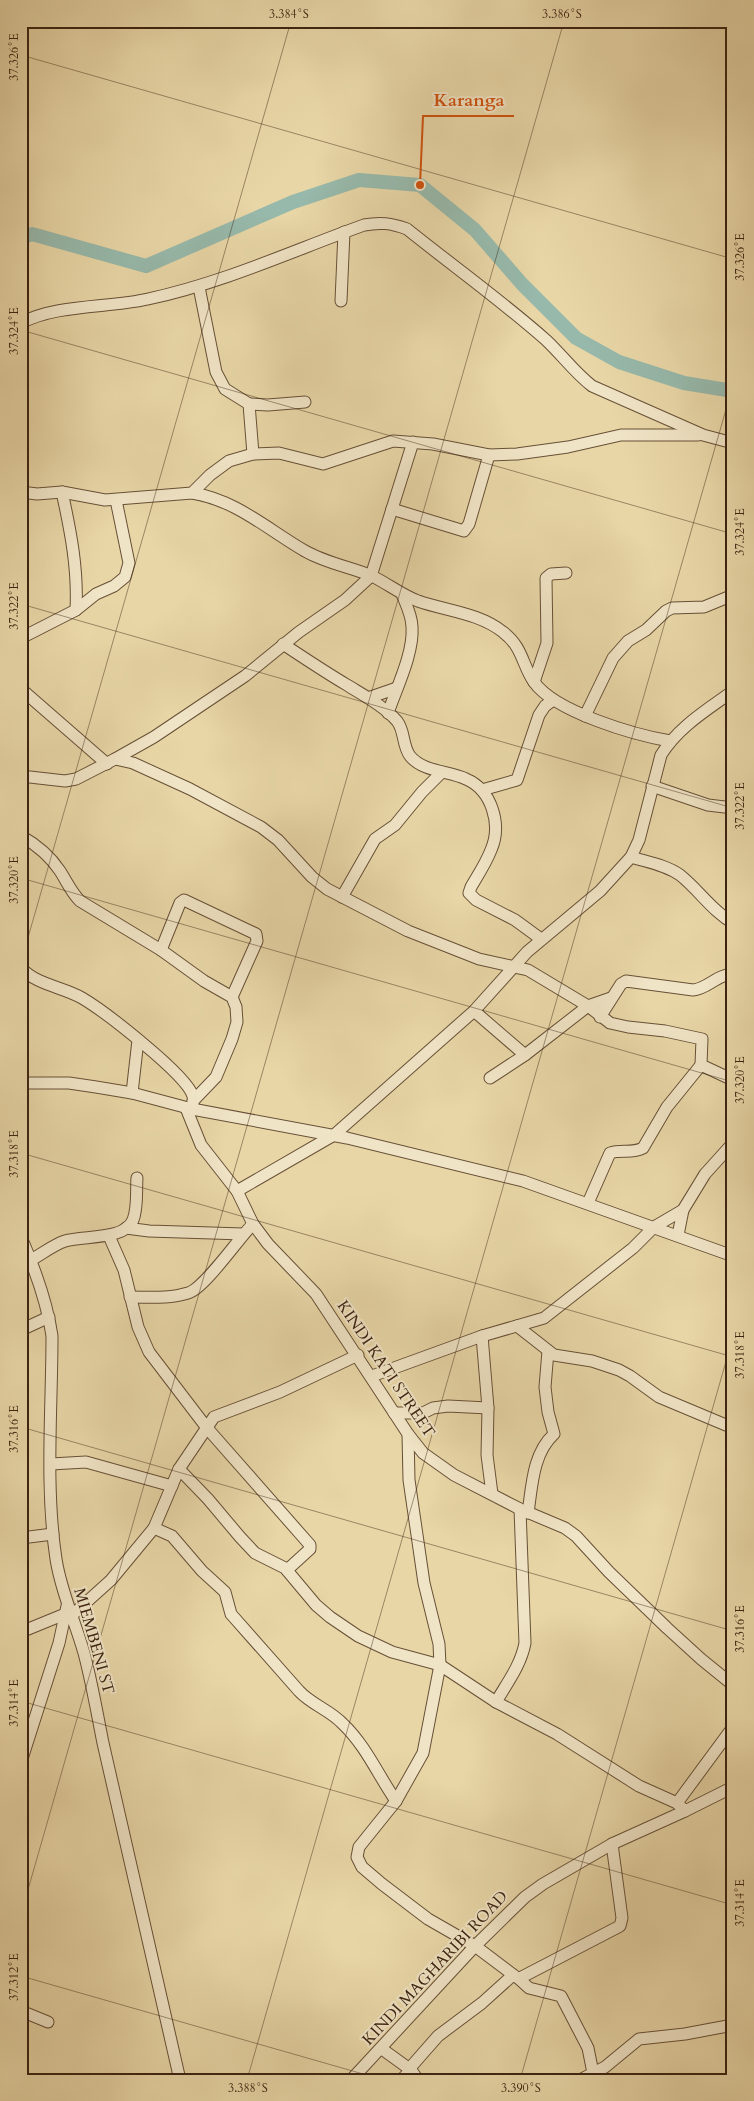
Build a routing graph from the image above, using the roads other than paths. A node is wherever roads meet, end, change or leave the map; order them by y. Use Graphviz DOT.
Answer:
graph roads {
  1 [pos="344,232"];
  2 [pos="200,286"];
  3 [pos="341,301"];
  4 [pos="21,323"];
  5 [pos="305,402"];
  6 [pos="249,404"];
  7 [pos="703,435"];
  8 [pos="413,442"];
  9 [pos="733,443"];
  10 [pos="253,454"];
  11 [pos="489,455"];
  12 [pos="21,492"];
  13 [pos="62,492"];
  14 [pos="192,493"];
  15 [pos="116,500"];
  16 [pos="392,509"];
  17 [pos="566,573"];
  18 [pos="371,576"];
  19 [pos="402,594"];
  20 [pos="733,595"];
  21 [pos="76,610"];
  22 [pos="21,638"];
  23 [pos="283,644"];
  24 [pos="534,682"];
  25 [pos="21,688"];
  26 [pos="397,688"];
  27 [pos="733,691"];
  28 [pos="368,698"];
  29 [pos="553,700"];
  30 [pos="733,700"];
  31 [pos="715,704"];
  32 [pos="388,713"];
  33 [pos="585,716"];
  34 [pos="670,742"];
  35 [pos="111,762"];
  36 [pos="442,772"];
  37 [pos="21,776"];
  38 [pos="652,786"];
  39 [pos="482,790"];
  40 [pos="733,808"];
  41 [pos="21,836"];
  42 [pos="632,857"];
  43 [pos="342,897"];
  44 [pos="733,923"];
  45 [pos="541,939"];
  46 [pos="161,950"];
  47 [pos="513,966"];
  48 [pos="21,968"];
  49 [pos="733,975"];
  50 [pos="232,997"];
  51 [pos="611,998"];
  52 [pos="588,1006"];
  53 [pos="474,1011"];
  54 [pos="600,1017"];
  55 [pos="138,1040"];
  56 [pos="525,1055"];
  57 [pos="701,1065"];
  58 [pos="490,1078"];
  59 [pos="733,1080"];
  60 [pos="21,1083"];
  61 [pos="132,1093"];
  62 [pos="191,1106"];
  63 [pos="334,1135"];
  64 [pos="733,1143"];
  65 [pos="137,1178"];
  66 [pos="237,1191"];
  67 [pos="588,1203"];
  68 [pos="684,1210"];
  69 [pos="253,1224"];
  70 [pos="654,1227"];
  71 [pos="126,1228"];
  72 [pos="243,1234"];
  73 [pos="678,1235"];
  74 [pos="109,1236"];
  75 [pos="21,1237"];
  76 [pos="733,1256"];
  77 [pos="31,1260"];
  78 [pos="130,1297"];
  79 [pos="49,1317"];
  80 [pos="517,1326"];
  81 [pos="21,1330"];
  82 [pos="482,1336"];
  83 [pos="548,1351"];
  84 [pos="358,1355"];
  85 [pos="372,1376"];
  86 [pos="488,1408"];
  87 [pos="394,1414"];
  88 [pos="207,1428"];
  89 [pos="733,1428"];
  90 [pos="408,1434"];
  91 [pos="51,1464"];
  92 [pos="179,1469"];
  93 [pos="172,1486"];
  94 [pos="492,1494"];
  95 [pos="524,1511"];
  96 [pos="154,1528"];
  97 [pos="53,1534"];
  98 [pos="21,1538"];
  99 [pos="287,1570"];
  100 [pos="68,1612"];
  101 [pos="21,1632"];
  102 [pos="440,1665"];
  103 [pos="733,1685"];
  104 [pos="496,1702"];
  105 [pos="733,1727"];
  106 [pos="24,1746"];
  107 [pos="21,1762"];
  108 [pos="731,1791"];
  109 [pos="396,1801"];
  110 [pos="681,1807"];
  111 [pos="612,1844"];
  112 [pos="474,1946"];
  113 [pos="515,1977"];
  114 [pos="21,2011"];
  115 [pos="48,2022"];
  116 [pos="733,2025"];
  117 [pos="382,2049"];
  118 [pos="413,2073"];
  119 [pos="593,2073"];
  120 [pos="180,2080"];
  121 [pos="351,2080"];
  122 [pos="401,2080"];
  123 [pos="580,2080"];
  1 -- 2 [label="street"];
  1 -- 3 [label="street"];
  1 -- 7 [label="street"];
  2 -- 4 [label="street"];
  2 -- 6 [label="street"];
  5 -- 6 [label="street"];
  6 -- 10 [label="street"];
  7 -- 9 [label="street"];
  7 -- 11 [label="street"];
  8 -- 10 [label="street"];
  8 -- 11 [label="street"];
  8 -- 16 [label="street"];
  10 -- 14 [label="street"];
  11 -- 16 [label="street"];
  12 -- 13 [label="street"];
  13 -- 15 [label="street"];
  13 -- 21 [label="street"];
  14 -- 15 [label="street"];
  14 -- 18 [label="street"];
  15 -- 21 [label="street"];
  16 -- 18 [label="street"];
  17 -- 24 [label="street"];
  18 -- 19 [label="street"];
  18 -- 23 [label="street"];
  19 -- 24 [label="street"];
  19 -- 26 [label="street"];
  20 -- 33 [label="street"];
  21 -- 22 [label="street"];
  23 -- 28 [label="street"];
  23 -- 35 [label="street"];
  24 -- 29 [label="street"];
  25 -- 35 [label="street"];
  26 -- 28 [label="street"];
  26 -- 32 [label="street"];
  27 -- 31 [label="street"];
  28 -- 32 [label="street"];
  29 -- 33 [label="street"];
  29 -- 39 [label="street"];
  30 -- 31 [label="street"];
  31 -- 34 [label="street"];
  32 -- 36 [label="street"];
  33 -- 34 [label="street"];
  34 -- 38 [label="street"];
  35 -- 37 [label="street"];
  35 -- 43 [label="street"];
  36 -- 39 [label="street"];
  36 -- 43 [label="street"];
  38 -- 40 [label="street"];
  38 -- 42 [label="street"];
  39 -- 45 [label="street"];
  41 -- 46 [label="street"];
  42 -- 44 [label="street"];
  42 -- 45 [label="street"];
  43 -- 47 [label="street"];
  45 -- 47 [label="street"];
  46 -- 50 [label="street"];
  46 -- 50 [label="street"];
  47 -- 52 [label="street"];
  47 -- 53 [label="street"];
  48 -- 55 [label="street, KINDI KATI STREET"];
  49 -- 51 [label="street"];
  50 -- 62 [label="street"];
  51 -- 52 [label="street"];
  51 -- 54 [label="street"];
  52 -- 54 [label="street"];
  52 -- 56 [label="street"];
  53 -- 56 [label="street"];
  53 -- 63 [label="street"];
  54 -- 57 [label="street"];
  55 -- 61 [label="street"];
  55 -- 62 [label="street, KINDI KATI STREET"];
  56 -- 58 [label="street"];
  57 -- 59 [label="street"];
  57 -- 67 [label="street"];
  60 -- 61 [label="street"];
  61 -- 62 [label="street"];
  62 -- 63 [label="street"];
  62 -- 66 [label="street, KINDI KATI STREET"];
  63 -- 66 [label="street"];
  63 -- 67 [label="street"];
  64 -- 68 [label="street"];
  65 -- 71 [label="street"];
  66 -- 69 [label="street, KINDI KATI STREET"];
  67 -- 70 [label="street"];
  68 -- 70 [label="street"];
  68 -- 73 [label="street"];
  69 -- 72 [label="street"];
  69 -- 84 [label="street, KINDI KATI STREET"];
  70 -- 73 [label="street"];
  70 -- 80 [label="street"];
  71 -- 72 [label="street"];
  71 -- 74 [label="street"];
  72 -- 78 [label="street"];
  73 -- 76 [label="street"];
  74 -- 77 [label="street"];
  74 -- 78 [label="street"];
  75 -- 77 [label="street, MIEMBENI ST"];
  77 -- 79 [label="street, MIEMBENI ST"];
  78 -- 88 [label="street"];
  79 -- 81 [label="street"];
  79 -- 91 [label="street, MIEMBENI ST"];
  80 -- 82 [label="street"];
  80 -- 83 [label="street"];
  82 -- 85 [label="street"];
  82 -- 86 [label="street"];
  83 -- 89 [label="street"];
  83 -- 95 [label="street"];
  84 -- 85 [label="street, KINDI KATI STREET"];
  84 -- 88 [label="street"];
  85 -- 87 [label="street, KINDI KATI STREET"];
  86 -- 87 [label="street"];
  86 -- 94 [label="street"];
  87 -- 90 [label="street, KINDI KATI STREET"];
  88 -- 92 [label="street"];
  88 -- 99 [label="street"];
  90 -- 94 [label="street, KINDI KATI STREET"];
  90 -- 102 [label="street"];
  91 -- 93 [label="street"];
  91 -- 97 [label="street, MIEMBENI ST"];
  92 -- 93 [label="street"];
  92 -- 99 [label="street"];
  93 -- 96 [label="street"];
  94 -- 95 [label="street, KINDI KATI STREET"];
  95 -- 103 [label="street, KINDI KATI STREET"];
  95 -- 104 [label="street"];
  96 -- 100 [label="street"];
  96 -- 109 [label="street"];
  97 -- 98 [label="street"];
  97 -- 100 [label="street, MIEMBENI ST"];
  99 -- 102 [label="street"];
  100 -- 101 [label="street"];
  100 -- 106 [label="street"];
  100 -- 120 [label="street, MIEMBENI ST"];
  102 -- 104 [label="street"];
  102 -- 109 [label="street"];
  104 -- 110 [label="street"];
  105 -- 110 [label="street"];
  106 -- 107 [label="street"];
  108 -- 110 [label="street, KINDI MAGHARIBI ROAD"];
  109 -- 112 [label="street"];
  110 -- 111 [label="street, KINDI MAGHARIBI ROAD"];
  111 -- 112 [label="street, KINDI MAGHARIBI ROAD"];
  111 -- 113 [label="street"];
  112 -- 113 [label="street"];
  112 -- 117 [label="street, KINDI MAGHARIBI ROAD"];
  113 -- 118 [label="street"];
  113 -- 119 [label="street"];
  114 -- 115 [label="street"];
  116 -- 119 [label="street"];
  117 -- 118 [label="street"];
  117 -- 121 [label="street, KINDI MAGHARIBI ROAD"];
  118 -- 122 [label="street"];
  119 -- 123 [label="street"];
}
